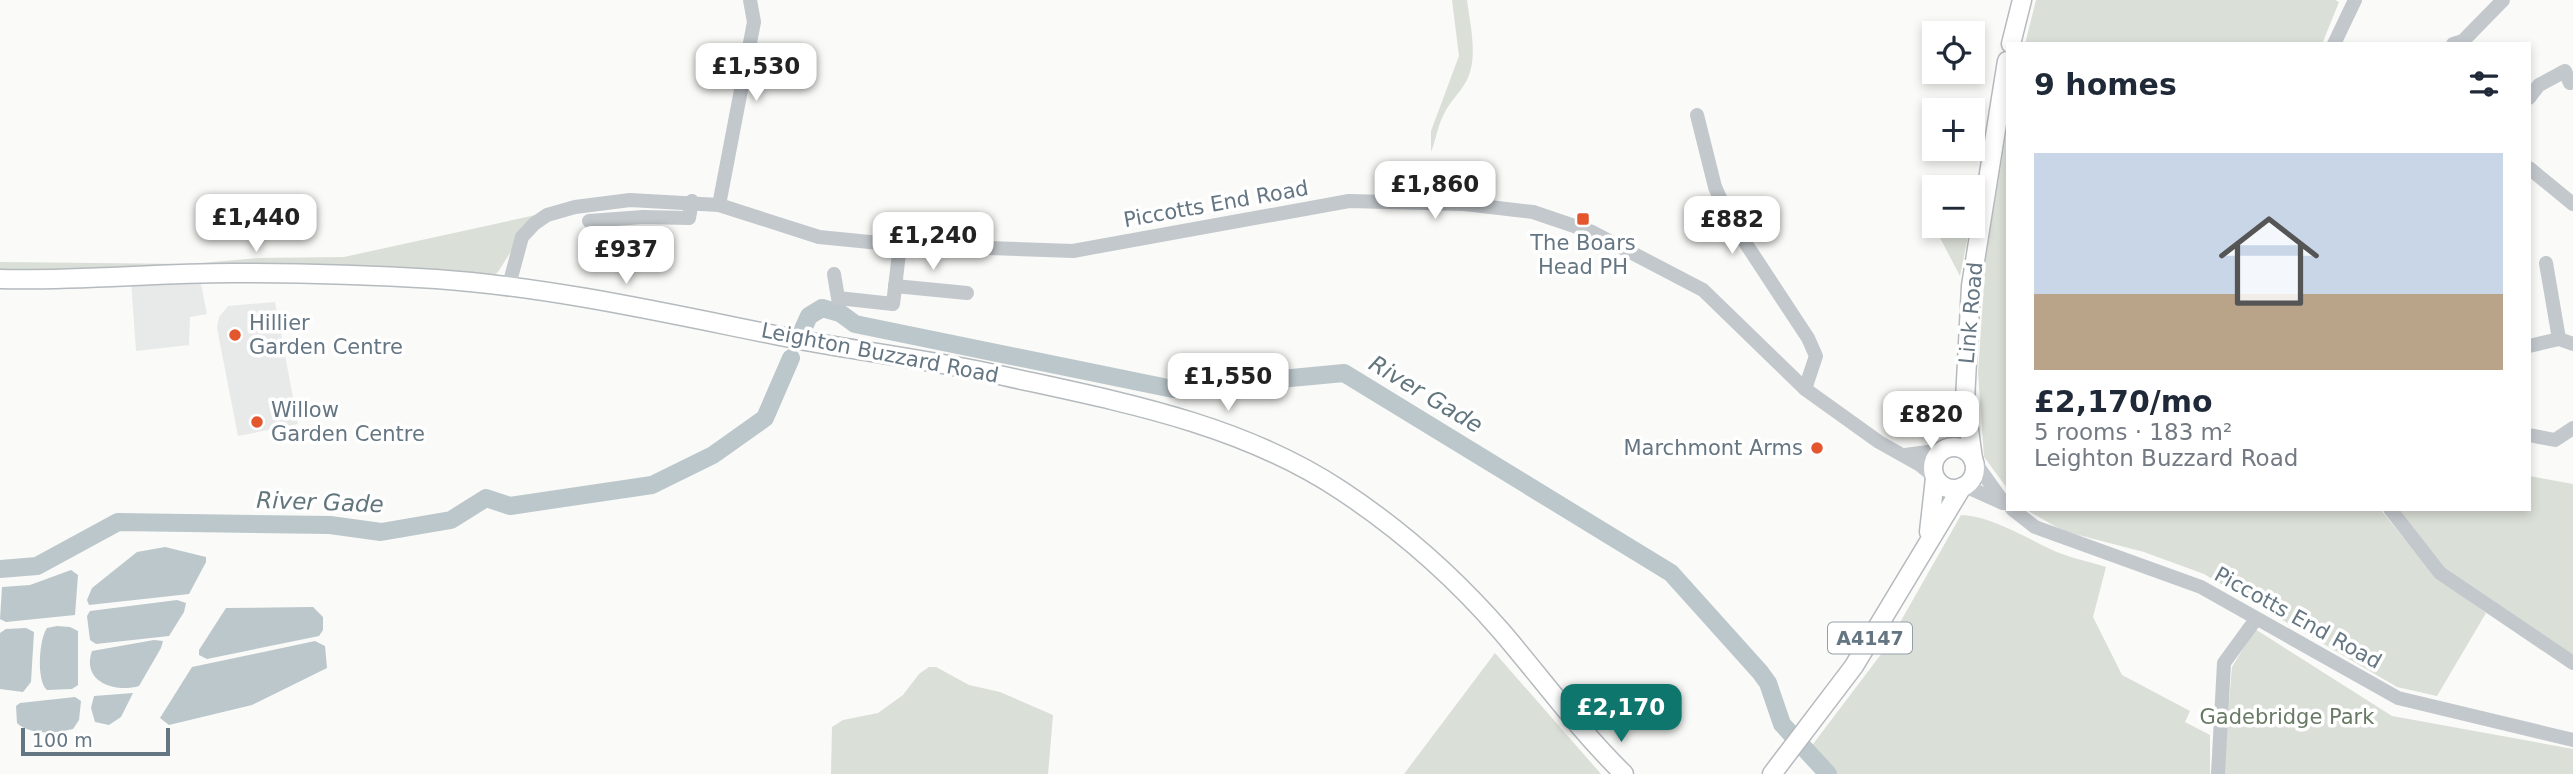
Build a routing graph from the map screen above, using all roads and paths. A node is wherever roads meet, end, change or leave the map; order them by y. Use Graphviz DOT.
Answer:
graph roads {
  1 [pos="750,0"];
  2 [pos="2022,0"];
  3 [pos="2356,0"];
  4 [pos="2503,0"];
  5 [pos="2012,42"];
  6 [pos="2335,42"];
  7 [pos="2460,42"];
  8 [pos="2006,67"];
  9 [pos="2570,83"];
  10 [pos="2531,95"];
  11 [pos="1697,115"];
  12 [pos="2531,170"];
  13 [pos="692,201"];
  14 [pos="2573,204"];
  15 [pos="719,205"];
  16 [pos="589,221"];
  17 [pos="900,244"];
  18 [pos="2546,263"];
  19 [pos="834,274"];
  20 [pos="0,279"];
  21 [pos="509,285"];
  22 [pos="895,286"];
  23 [pos="967,293"];
  24 [pos="2566,342"];
  25 [pos="2531,346"];
  26 [pos="1805,389"];
  27 [pos="1965,400"];
  28 [pos="2573,431"];
  29 [pos="2531,435"];
  30 [pos="1944,450"];
  31 [pos="1904,455"];
  32 [pos="1973,460"];
  33 [pos="1935,477"];
  34 [pos="1963,487"];
  35 [pos="2006,503"];
  36 [pos="2006,505"];
  37 [pos="2014,511"];
  38 [pos="2392,511"];
  39 [pos="1928,538"];
  40 [pos="2256,619"];
  41 [pos="2573,663"];
  42 [pos="2573,740"];
  43 [pos="1777,768"];
  44 [pos="1624,774"];
  45 [pos="2218,774"];
  1 -- 15 [label="street"];
  2 -- 5 [label="main road"];
  3 -- 6 [label="street"];
  4 -- 7 [label="street"];
  8 -- 27 [label="main road, Link Road / A4147"];
  9 -- 10 [label="street"];
  11 -- 26 [label="street"];
  12 -- 14 [label="street"];
  13 -- 15 [label="street, Piccotts End Road"];
  13 -- 16 [label="street"];
  13 -- 21 [label="street, Piccotts End Road"];
  15 -- 17 [label="street, Piccotts End Road"];
  17 -- 22 [label="street"];
  17 -- 26 [label="street, Piccotts End Road"];
  18 -- 24 [label="street"];
  19 -- 22 [label="street"];
  20 -- 21 [label="main road, Leighton Buzzard Road"];
  21 -- 44 [label="main road, Leighton Buzzard Road"];
  22 -- 23 [label="street"];
  24 -- 25 [label="street"];
  26 -- 31 [label="street, Piccotts End Road"];
  27 -- 30 [label="main road, Link Road / A4147"];
  27 -- 32 [label="main road, Link Road / A4147"];
  28 -- 29 [label="street"];
  30 -- 31 [label="street"];
  30 -- 32 [label="main road"];
  30 -- 33 [label="main road, Link Road / A4147"];
  31 -- 33 [label="street, Piccotts End Road"];
  32 -- 34 [label="main road, Link Road / A4147"];
  32 -- 35 [label="street, Piccotts End Road"];
  33 -- 34 [label="main road"];
  33 -- 39 [label="main road, Link Road / A4147"];
  34 -- 36 [label="street, Piccotts End Road"];
  34 -- 39 [label="main road, Link Road / A4147"];
  37 -- 40 [label="street, Piccotts End Road"];
  38 -- 41 [label="street"];
  39 -- 43 [label="main road, Link Road / A4147"];
  40 -- 42 [label="street, Piccotts End Road"];
  40 -- 45 [label="street"];
}
